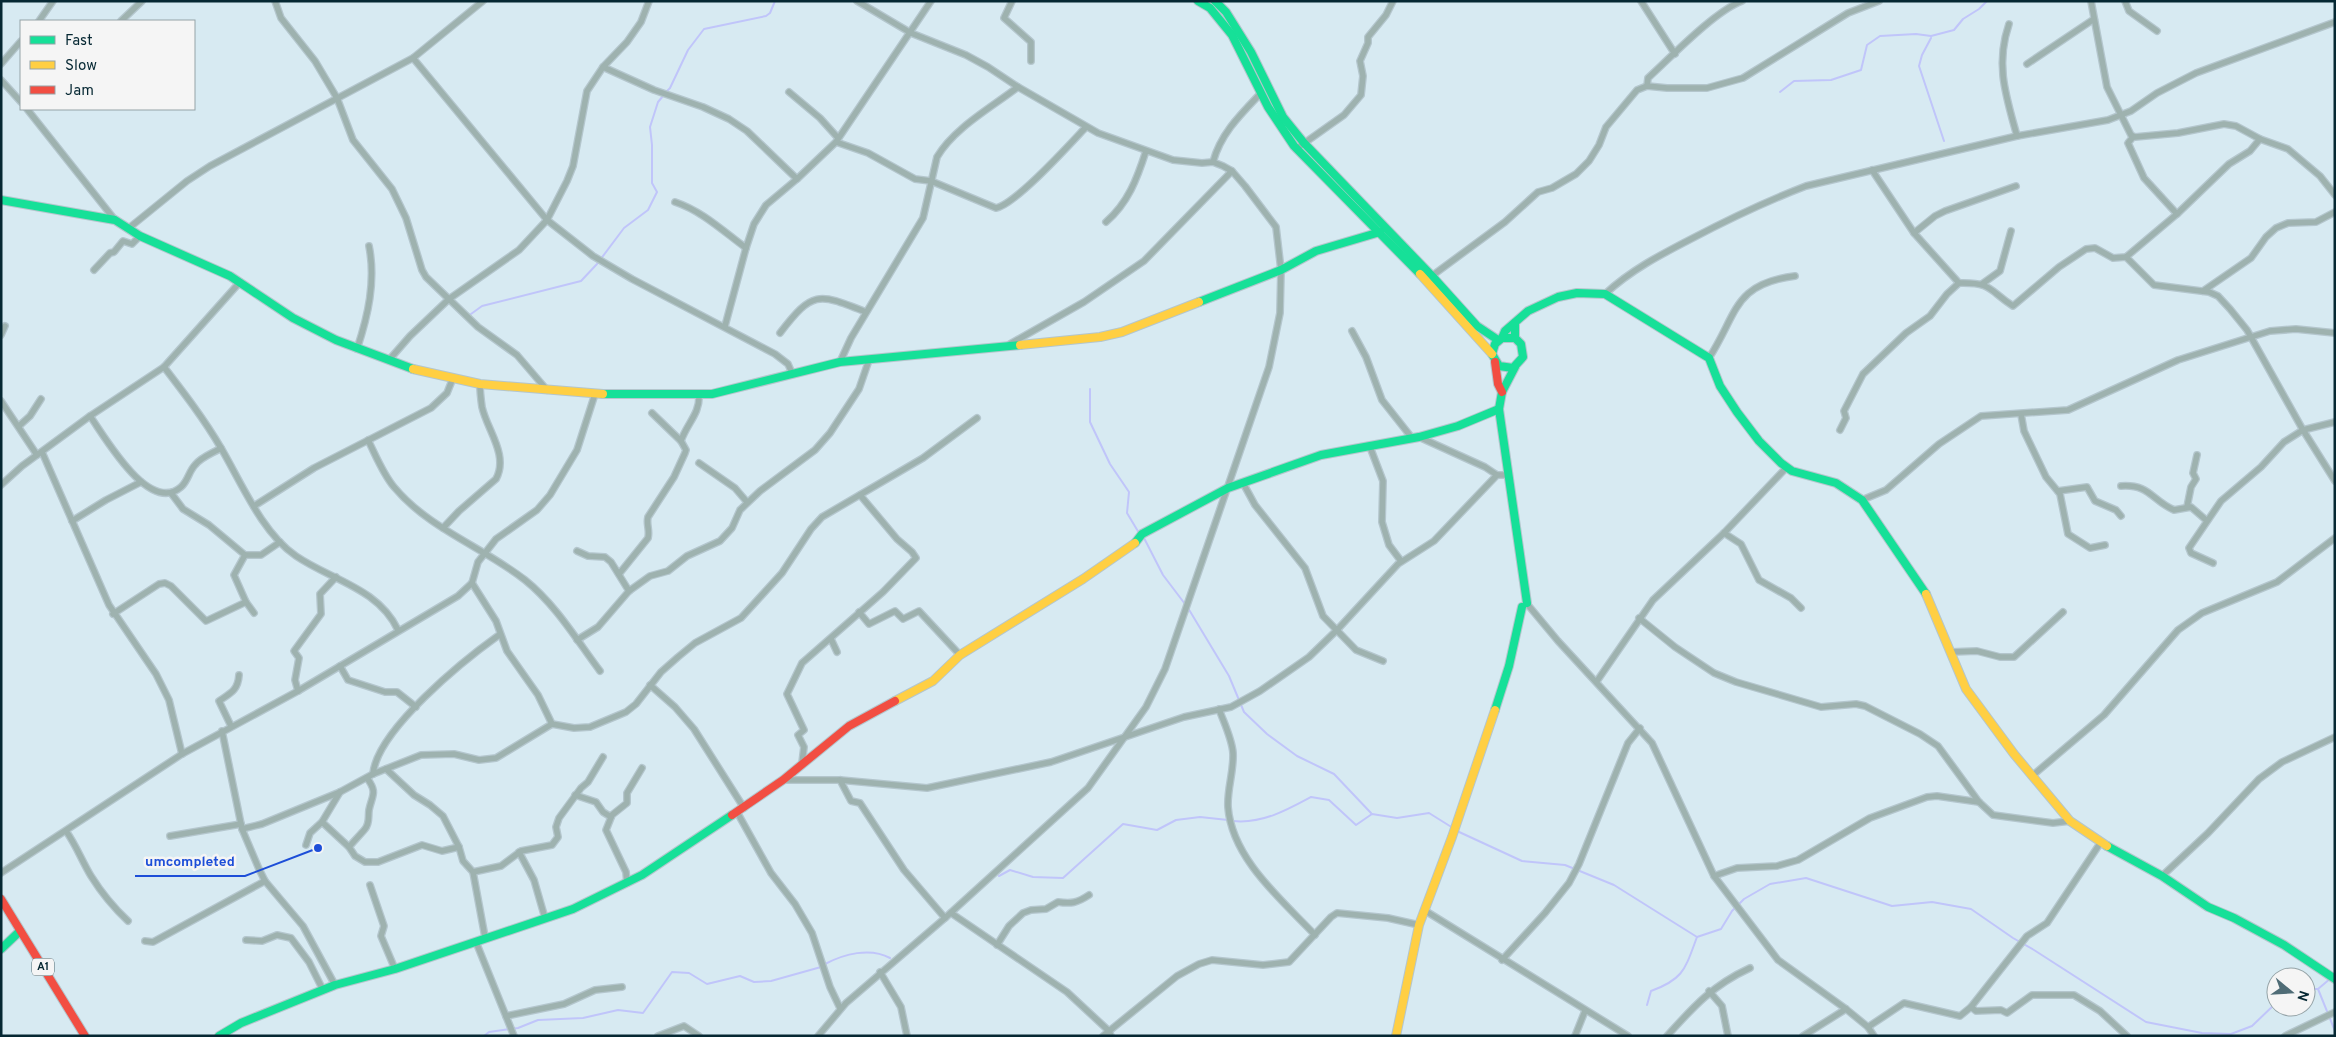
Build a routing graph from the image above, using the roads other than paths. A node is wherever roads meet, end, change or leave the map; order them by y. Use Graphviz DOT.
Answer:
graph roads {
  1 [pos="53,1"];
  2 [pos="142,1"];
  3 [pos="275,1"];
  4 [pos="483,1"];
  5 [pos="649,1"];
  6 [pos="857,1"];
  7 [pos="931,1"];
  8 [pos="1012,1"];
  9 [pos="1198,1"];
  10 [pos="1215,1"];
  11 [pos="1393,1"];
  12 [pos="1641,1"];
  13 [pos="1742,1"];
  14 [pos="1879,1"];
  15 [pos="2091,1"];
  16 [pos="2125,1"];
  17 [pos="1208,3"];
  18 [pos="2094,19"];
  19 [pos="39,20"];
  20 [pos="122,20"];
  21 [pos="2335,22"];
  22 [pos="2009,24"];
  23 [pos="2157,31"];
  24 [pos="911,33"];
  25 [pos="20,43"];
  26 [pos="1675,54"];
  27 [pos="413,58"];
  28 [pos="1031,61"];
  29 [pos="1,64"];
  30 [pos="2026,64"];
  31 [pos="604,67"];
  32 [pos="1,80"];
  33 [pos="1647,86"];
  34 [pos="1018,87"];
  35 [pos="789,92"];
  36 [pos="1261,92"];
  37 [pos="337,98"];
  38 [pos="20,101"];
  39 [pos="28,110"];
  40 [pos="2121,115"];
  41 [pos="1086,127"];
  42 [pos="2017,136"];
  43 [pos="2134,137"];
  44 [pos="2260,139"];
  45 [pos="837,140"];
  46 [pos="1304,144"];
  47 [pos="1296,149"];
  48 [pos="1146,152"];
  49 [pos="1213,162"];
  50 [pos="1872,170"];
  51 [pos="1232,171"];
  52 [pos="797,179"];
  53 [pos="931,181"];
  54 [pos="2016,186"];
  55 [pos="2335,195"];
  56 [pos="1,200"];
  57 [pos="675,202"];
  58 [pos="2335,212"];
  59 [pos="2177,214"];
  60 [pos="115,220"];
  61 [pos="547,220"];
  62 [pos="1106,222"];
  63 [pos="129,228"];
  64 [pos="2010,231"];
  65 [pos="1380,232"];
  66 [pos="1914,233"];
  67 [pos="140,236"];
  68 [pos="370,246"];
  69 [pos="1397,246"];
  70 [pos="746,248"];
  71 [pos="2126,257"];
  72 [pos="94,270"];
  73 [pos="1281,270"];
  74 [pos="1432,276"];
  75 [pos="1796,276"];
  76 [pos="1425,281"];
  77 [pos="240,282"];
  78 [pos="1959,283"];
  79 [pos="1982,284"];
  80 [pos="2203,291"];
  81 [pos="1605,294"];
  82 [pos="449,299"];
  83 [pos="866,312"];
  84 [pos="1515,323"];
  85 [pos="5,326"];
  86 [pos="725,326"];
  87 [pos="1352,331"];
  88 [pos="780,333"];
  89 [pos="2335,333"];
  90 [pos="1,335"];
  91 [pos="2251,336"];
  92 [pos="1515,338"];
  93 [pos="1500,339"];
  94 [pos="1010,344"];
  95 [pos="357,349"];
  96 [pos="1493,358"];
  97 [pos="1709,358"];
  98 [pos="389,360"];
  99 [pos="869,360"];
  100 [pos="840,362"];
  101 [pos="164,367"];
  102 [pos="1515,367"];
  103 [pos="792,373"];
  104 [pos="453,378"];
  105 [pos="480,384"];
  106 [pos="547,390"];
  107 [pos="1502,392"];
  108 [pos="596,394"];
  109 [pos="699,395"];
  110 [pos="41,399"];
  111 [pos="1,401"];
  112 [pos="1498,408"];
  113 [pos="652,413"];
  114 [pos="2021,414"];
  115 [pos="90,416"];
  116 [pos="977,418"];
  117 [pos="2335,422"];
  118 [pos="19,426"];
  119 [pos="1840,430"];
  120 [pos="2303,430"];
  121 [pos="1416,438"];
  122 [pos="368,440"];
  123 [pos="681,441"];
  124 [pos="1370,447"];
  125 [pos="221,448"];
  126 [pos="39,454"];
  127 [pos="2197,455"];
  128 [pos="699,463"];
  129 [pos="1786,468"];
  130 [pos="1508,475"];
  131 [pos="1497,476"];
  132 [pos="2335,481"];
  133 [pos="140,482"];
  134 [pos="1244,483"];
  135 [pos="1,485"];
  136 [pos="2121,486"];
  137 [pos="1228,488"];
  138 [pos="2058,491"];
  139 [pos="171,493"];
  140 [pos="860,495"];
  141 [pos="1862,500"];
  142 [pos="748,502"];
  143 [pos="254,506"];
  144 [pos="2187,507"];
  145 [pos="2121,516"];
  146 [pos="2206,520"];
  147 [pos="72,521"];
  148 [pos="443,528"];
  149 [pos="1724,533"];
  150 [pos="2335,538"];
  151 [pos="280,542"];
  152 [pos="2105,545"];
  153 [pos="577,551"];
  154 [pos="483,553"];
  155 [pos="245,555"];
  156 [pos="1401,561"];
  157 [pos="2214,563"];
  158 [pos="619,574"];
  159 [pos="336,577"];
  160 [pos="472,583"];
  161 [pos="629,591"];
  162 [pos="246,602"];
  163 [pos="1526,608"];
  164 [pos="1801,608"];
  165 [pos="859,612"];
  166 [pos="2063,612"];
  167 [pos="254,613"];
  168 [pos="113,614"];
  169 [pos="1639,618"];
  170 [pos="398,630"];
  171 [pos="1337,630"];
  172 [pos="499,635"];
  173 [pos="831,639"];
  174 [pos="577,640"];
  175 [pos="837,652"];
  176 [pos="1951,652"];
  177 [pos="960,655"];
  178 [pos="1383,661"];
  179 [pos="340,666"];
  180 [pos="600,671"];
  181 [pos="239,675"];
  182 [pos="1597,681"];
  183 [pos="650,686"];
  184 [pos="298,692"];
  185 [pos="416,707"];
  186 [pos="1219,709"];
  187 [pos="552,724"];
  188 [pos="231,726"];
  189 [pos="1640,728"];
  190 [pos="222,731"];
  191 [pos="1125,737"];
  192 [pos="2335,737"];
  193 [pos="182,754"];
  194 [pos="603,757"];
  195 [pos="802,764"];
  196 [pos="642,768"];
  197 [pos="386,769"];
  198 [pos="373,774"];
  199 [pos="2032,776"];
  200 [pos="367,778"];
  201 [pos="783,780"];
  202 [pos="840,780"];
  203 [pos="340,792"];
  204 [pos="575,795"];
  205 [pos="1979,802"];
  206 [pos="740,810"];
  207 [pos="611,817"];
  208 [pos="2070,821"];
  209 [pos="322,822"];
  210 [pos="242,827"];
  211 [pos="66,831"];
  212 [pos="170,836"];
  213 [pos="2101,842"];
  214 [pos="306,845"];
  215 [pos="349,847"];
  216 [pos="459,847"];
  217 [pos="519,852"];
  218 [pos="473,872"];
  219 [pos="1,873"];
  220 [pos="1714,876"];
  221 [pos="2162,876"];
  222 [pos="265,882"];
  223 [pos="627,883"];
  224 [pos="370,885"];
  225 [pos="1089,895"];
  226 [pos="1,899"];
  227 [pos="1424,910"];
  228 [pos="950,913"];
  229 [pos="545,918"];
  230 [pos="945,918"];
  231 [pos="128,921"];
  232 [pos="1418,925"];
  233 [pos="20,931"];
  234 [pos="1315,935"];
  235 [pos="486,937"];
  236 [pos="246,940"];
  237 [pos="145,941"];
  238 [pos="476,942"];
  239 [pos="997,945"];
  240 [pos="1,949"];
  241 [pos="1502,960"];
  242 [pos="1750,968"];
  243 [pos="395,969"];
  244 [pos="880,972"];
  245 [pos="2335,979"];
  246 [pos="335,985"];
  247 [pos="622,987"];
  248 [pos="323,990"];
  249 [pos="1710,991"];
  250 [pos="1971,1006"];
  251 [pos="840,1008"];
  252 [pos="1846,1009"];
  253 [pos="1585,1011"];
  254 [pos="2332,1013"];
  255 [pos="506,1016"];
  256 [pos="1868,1026"];
  257 [pos="1110,1033"];
  258 [pos="514,1034"];
  259 [pos="84,1036"];
  260 [pos="219,1036"];
  261 [pos="658,1036"];
  262 [pos="698,1036"];
  263 [pos="818,1036"];
  264 [pos="907,1036"];
  265 [pos="1103,1036"];
  266 [pos="1396,1036"];
  267 [pos="1575,1036"];
  268 [pos="1628,1036"];
  269 [pos="1667,1036"];
  270 [pos="1728,1036"];
  271 [pos="1803,1036"];
  272 [pos="1874,1036"];
  273 [pos="2127,1036"];
  274 [pos="2285,1036"];
  1 -- 19 [label="street"];
  2 -- 20 [label="street"];
  3 -- 37 [label="street"];
  4 -- 27 [label="street"];
  5 -- 31 [label="street"];
  6 -- 24 [label="street"];
  7 -- 24 [label="street"];
  8 -- 28 [label="street"];
  9 -- 17 [label="main road"];
  10 -- 46 [label="main road"];
  11 -- 46 [label="street"];
  12 -- 26 [label="street"];
  13 -- 26 [label="street"];
  14 -- 33 [label="street"];
  15 -- 18 [label="street"];
  16 -- 23 [label="street"];
  17 -- 36 [label="main road"];
  18 -- 30 [label="street"];
  18 -- 40 [label="street"];
  21 -- 40 [label="street"];
  22 -- 42 [label="street"];
  24 -- 34 [label="street"];
  24 -- 45 [label="street"];
  25 -- 29 [label="street"];
  26 -- 33 [label="street"];
  27 -- 37 [label="street"];
  27 -- 61 [label="street"];
  31 -- 52 [label="street"];
  31 -- 61 [label="street"];
  32 -- 38 [label="street"];
  33 -- 74 [label="street"];
  34 -- 41 [label="street"];
  34 -- 53 [label="street"];
  35 -- 45 [label="street"];
  36 -- 47 [label="main road"];
  36 -- 49 [label="street"];
  37 -- 63 [label="street"];
  37 -- 82 [label="street"];
  39 -- 60 [label="street"];
  40 -- 42 [label="street"];
  40 -- 43 [label="street"];
  41 -- 48 [label="street"];
  41 -- 53 [label="street"];
  42 -- 50 [label="street"];
  43 -- 44 [label="street"];
  43 -- 59 [label="street"];
  44 -- 55 [label="street"];
  44 -- 59 [label="street"];
  45 -- 52 [label="street"];
  45 -- 53 [label="street"];
  46 -- 47 [label="street"];
  46 -- 69 [label="main road"];
  47 -- 65 [label="main road"];
  48 -- 49 [label="street"];
  48 -- 62 [label="street"];
  49 -- 51 [label="street"];
  50 -- 66 [label="street"];
  50 -- 81 [label="street"];
  51 -- 73 [label="street"];
  51 -- 94 [label="street"];
  52 -- 70 [label="street"];
  53 -- 83 [label="street"];
  54 -- 66 [label="street"];
  56 -- 60 [label="main road"];
  57 -- 70 [label="street"];
  58 -- 80 [label="street"];
  59 -- 71 [label="street"];
  60 -- 63 [label="main road"];
  61 -- 82 [label="street"];
  61 -- 86 [label="street"];
  63 -- 67 [label="main road"];
  64 -- 79 [label="street"];
  65 -- 69 [label="main road"];
  65 -- 73 [label="main road"];
  66 -- 78 [label="street"];
  67 -- 72 [label="street"];
  67 -- 77 [label="main road"];
  68 -- 95 [label="street"];
  69 -- 74 [label="main road"];
  69 -- 76 [label="main road"];
  70 -- 86 [label="street"];
  71 -- 79 [label="street"];
  71 -- 80 [label="street"];
  73 -- 94 [label="main road"];
  73 -- 137 [label="street"];
  74 -- 76 [label="street"];
  74 -- 93 [label="main road"];
  75 -- 97 [label="street"];
  76 -- 96 [label="main road"];
  77 -- 95 [label="main road"];
  77 -- 101 [label="street"];
  78 -- 79 [label="street"];
  78 -- 119 [label="street"];
  80 -- 91 [label="street"];
  81 -- 84 [label="main road"];
  81 -- 97 [label="main road"];
  82 -- 98 [label="street"];
  82 -- 106 [label="street"];
  83 -- 88 [label="street"];
  83 -- 100 [label="street"];
  84 -- 92 [label="main road"];
  84 -- 93 [label="main road"];
  85 -- 90 [label="street"];
  86 -- 103 [label="street"];
  87 -- 121 [label="street"];
  89 -- 91 [label="street"];
  91 -- 114 [label="street"];
  91 -- 120 [label="street"];
  92 -- 93 [label="main road"];
  92 -- 102 [label="main road"];
  93 -- 96 [label="main road"];
  94 -- 99 [label="main road"];
  95 -- 98 [label="main road"];
  96 -- 102 [label="main road"];
  96 -- 107 [label="main road"];
  97 -- 129 [label="main road"];
  98 -- 104 [label="main road"];
  99 -- 100 [label="main road"];
  99 -- 142 [label="street"];
  100 -- 103 [label="main road"];
  101 -- 115 [label="street"];
  101 -- 125 [label="street"];
  102 -- 107 [label="main road"];
  103 -- 109 [label="main road"];
  104 -- 105 [label="main road"];
  104 -- 122 [label="street"];
  105 -- 106 [label="main road"];
  105 -- 148 [label="street"];
  106 -- 108 [label="main road"];
  107 -- 112 [label="main road"];
  108 -- 109 [label="main road"];
  108 -- 154 [label="street"];
  109 -- 123 [label="street"];
  110 -- 118 [label="street"];
  111 -- 118 [label="street"];
  112 -- 121 [label="main road"];
  112 -- 130 [label="main road"];
  113 -- 123 [label="street"];
  114 -- 138 [label="street"];
  114 -- 141 [label="street"];
  115 -- 126 [label="street"];
  115 -- 133 [label="street"];
  116 -- 140 [label="street"];
  117 -- 120 [label="street"];
  118 -- 126 [label="street"];
  120 -- 132 [label="street"];
  120 -- 146 [label="street"];
  121 -- 124 [label="main road"];
  121 -- 131 [label="street"];
  122 -- 143 [label="street"];
  122 -- 148 [label="street"];
  123 -- 158 [label="street"];
  124 -- 134 [label="main road"];
  124 -- 156 [label="street"];
  125 -- 139 [label="street"];
  125 -- 143 [label="street"];
  126 -- 135 [label="street"];
  126 -- 147 [label="street"];
  127 -- 144 [label="street"];
  128 -- 142 [label="street"];
  129 -- 141 [label="main road"];
  129 -- 149 [label="street"];
  130 -- 131 [label="street"];
  130 -- 163 [label="main road"];
  131 -- 156 [label="street"];
  133 -- 139 [label="street"];
  133 -- 147 [label="street"];
  134 -- 137 [label="main road"];
  134 -- 171 [label="street"];
  136 -- 144 [label="street"];
  137 -- 177 [label="main road"];
  137 -- 191 [label="street"];
  138 -- 145 [label="street"];
  138 -- 152 [label="street"];
  139 -- 155 [label="street"];
  140 -- 165 [label="street"];
  140 -- 183 [label="street"];
  141 -- 176 [label="main road"];
  142 -- 161 [label="street"];
  143 -- 151 [label="street"];
  144 -- 146 [label="street"];
  146 -- 157 [label="street"];
  147 -- 168 [label="street"];
  148 -- 154 [label="street"];
  149 -- 164 [label="street"];
  149 -- 169 [label="street"];
  150 -- 199 [label="street"];
  151 -- 155 [label="street"];
  151 -- 159 [label="street"];
  153 -- 158 [label="street"];
  154 -- 160 [label="street"];
  154 -- 174 [label="street"];
  155 -- 162 [label="street"];
  156 -- 171 [label="street"];
  158 -- 161 [label="street"];
  159 -- 170 [label="street"];
  159 -- 184 [label="street"];
  160 -- 170 [label="street"];
  160 -- 172 [label="street"];
  161 -- 174 [label="street"];
  162 -- 167 [label="street"];
  162 -- 168 [label="street"];
  163 -- 182 [label="street"];
  163 -- 227 [label="main road"];
  165 -- 173 [label="street"];
  165 -- 177 [label="street"];
  166 -- 176 [label="street"];
  168 -- 193 [label="street"];
  169 -- 182 [label="street"];
  169 -- 205 [label="street"];
  170 -- 179 [label="street"];
  171 -- 178 [label="street"];
  171 -- 186 [label="street"];
  172 -- 185 [label="street"];
  172 -- 187 [label="street"];
  173 -- 175 [label="street"];
  173 -- 195 [label="street"];
  174 -- 180 [label="street"];
  176 -- 199 [label="main road"];
  177 -- 195 [label="main road"];
  179 -- 184 [label="street"];
  179 -- 185 [label="street"];
  181 -- 188 [label="street"];
  182 -- 189 [label="street"];
  183 -- 187 [label="street"];
  183 -- 206 [label="street"];
  184 -- 188 [label="street"];
  185 -- 198 [label="street"];
  186 -- 191 [label="street"];
  186 -- 234 [label="street"];
  187 -- 197 [label="street"];
  188 -- 190 [label="street"];
  189 -- 220 [label="street"];
  189 -- 241 [label="street"];
  190 -- 193 [label="street"];
  190 -- 210 [label="street"];
  191 -- 202 [label="street"];
  191 -- 228 [label="street"];
  192 -- 221 [label="street"];
  193 -- 211 [label="street"];
  194 -- 204 [label="street"];
  195 -- 201 [label="main road"];
  196 -- 207 [label="street"];
  197 -- 198 [label="street"];
  197 -- 216 [label="street"];
  198 -- 200 [label="street"];
  199 -- 208 [label="main road"];
  200 -- 203 [label="street"];
  200 -- 215 [label="street"];
  201 -- 202 [label="street"];
  201 -- 206 [label="main road"];
  202 -- 230 [label="street"];
  203 -- 209 [label="street"];
  203 -- 210 [label="street"];
  204 -- 207 [label="street"];
  204 -- 217 [label="street"];
  205 -- 208 [label="street"];
  205 -- 220 [label="street"];
  206 -- 223 [label="main road"];
  206 -- 251 [label="street"];
  207 -- 223 [label="street"];
  208 -- 213 [label="main road"];
  209 -- 214 [label="street"];
  209 -- 215 [label="street"];
  210 -- 212 [label="street"];
  210 -- 222 [label="street"];
  211 -- 219 [label="street"];
  211 -- 231 [label="street"];
  213 -- 221 [label="main road"];
  213 -- 250 [label="street"];
  215 -- 216 [label="street"];
  216 -- 218 [label="street"];
  217 -- 218 [label="street"];
  217 -- 229 [label="street"];
  218 -- 235 [label="street"];
  220 -- 252 [label="street"];
  221 -- 245 [label="main road"];
  222 -- 237 [label="street"];
  222 -- 246 [label="street"];
  223 -- 229 [label="main road"];
  224 -- 243 [label="street"];
  225 -- 239 [label="street"];
  226 -- 233 [label="main road, A1"];
  227 -- 232 [label="main road"];
  227 -- 241 [label="street"];
  228 -- 230 [label="street"];
  228 -- 239 [label="street"];
  229 -- 235 [label="main road"];
  230 -- 244 [label="street"];
  232 -- 234 [label="street"];
  232 -- 266 [label="main road"];
  233 -- 240 [label="main road"];
  233 -- 259 [label="main road, A1"];
  234 -- 257 [label="street"];
  235 -- 238 [label="main road"];
  236 -- 248 [label="street"];
  238 -- 243 [label="main road"];
  238 -- 255 [label="street"];
  239 -- 257 [label="street"];
  241 -- 253 [label="street"];
  242 -- 249 [label="street"];
  243 -- 246 [label="main road"];
  244 -- 251 [label="street"];
  244 -- 264 [label="street"];
  246 -- 248 [label="main road"];
  247 -- 255 [label="street"];
  248 -- 260 [label="main road"];
  249 -- 269 [label="street"];
  249 -- 270 [label="street"];
  250 -- 256 [label="street"];
  250 -- 273 [label="street"];
  251 -- 263 [label="street"];
  252 -- 256 [label="street"];
  252 -- 271 [label="street"];
  253 -- 267 [label="street"];
  253 -- 268 [label="street"];
  254 -- 274 [label="street"];
  255 -- 258 [label="street"];
  256 -- 272 [label="street"];
  257 -- 265 [label="street"];
  261 -- 262 [label="street"];
}
